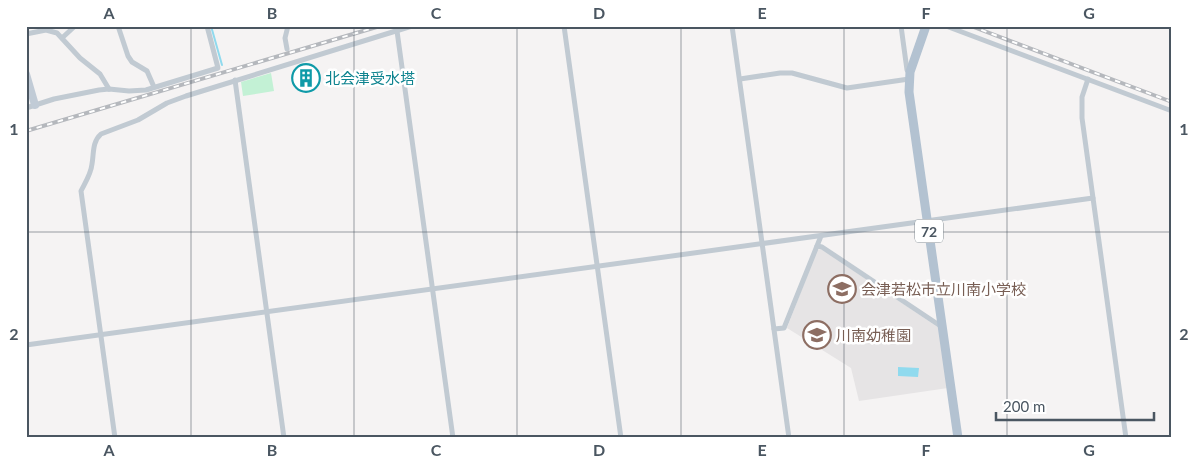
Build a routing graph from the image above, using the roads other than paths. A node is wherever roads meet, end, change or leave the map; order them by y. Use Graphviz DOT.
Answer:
graph roads {
  1 [pos="75,26"];
  2 [pos="118,26"];
  3 [pos="207,26"];
  4 [pos="288,26"];
  5 [pos="412,26"];
  6 [pos="564,26"];
  7 [pos="732,26"];
  8 [pos="901,26"];
  9 [pos="926,26"];
  10 [pos="946,26"];
  11 [pos="397,31"];
  12 [pos="26,34"];
  13 [pos="62,38"];
  14 [pos="287,49"];
  15 [pos="26,74"];
  16 [pos="909,77"];
  17 [pos="740,78"];
  18 [pos="1088,79"];
  19 [pos="235,80"];
  20 [pos="154,87"];
  21 [pos="109,89"];
  22 [pos="35,104"];
  23 [pos="26,108"];
  24 [pos="1172,111"];
  25 [pos="1093,198"];
  26 [pos="928,220"];
  27 [pos="821,236"];
  28 [pos="762,243"];
  29 [pos="817,246"];
  30 [pos="597,266"];
  31 [pos="433,289"];
  32 [pos="266,312"];
  33 [pos="943,327"];
  34 [pos="774,330"];
  35 [pos="100,334"];
  36 [pos="26,345"];
  37 [pos="115,438"];
  38 [pos="284,438"];
  39 [pos="453,438"];
  40 [pos="621,438"];
  41 [pos="789,438"];
  42 [pos="958,438"];
  43 [pos="1126,438"];
  1 -- 13 [label="street"];
  2 -- 20 [label="street"];
  3 -- 20 [label="street"];
  4 -- 14 [label="street"];
  5 -- 11 [label="street"];
  6 -- 30 [label="street"];
  7 -- 17 [label="street"];
  8 -- 16 [label="street"];
  9 -- 16 [label="main road, 72"];
  10 -- 18 [label="street"];
  11 -- 19 [label="street"];
  11 -- 31 [label="street"];
  12 -- 13 [label="street"];
  13 -- 21 [label="street"];
  15 -- 22 [label="main road"];
  16 -- 17 [label="street"];
  16 -- 26 [label="main road, 72"];
  17 -- 28 [label="street"];
  18 -- 24 [label="street"];
  18 -- 25 [label="street"];
  19 -- 32 [label="street"];
  19 -- 35 [label="street"];
  20 -- 21 [label="street"];
  21 -- 22 [label="street"];
  22 -- 23 [label="street"];
  25 -- 26 [label="street"];
  25 -- 43 [label="street"];
  26 -- 27 [label="street"];
  26 -- 33 [label="main road, 72"];
  27 -- 28 [label="street"];
  27 -- 29 [label="street"];
  28 -- 30 [label="street"];
  28 -- 34 [label="street"];
  29 -- 33 [label="street"];
  29 -- 34 [label="street"];
  30 -- 31 [label="street"];
  30 -- 40 [label="street"];
  31 -- 32 [label="street"];
  31 -- 39 [label="street"];
  32 -- 35 [label="street"];
  32 -- 38 [label="street"];
  33 -- 42 [label="main road, 72"];
  34 -- 41 [label="street"];
  35 -- 36 [label="street"];
  35 -- 37 [label="street"];
}
